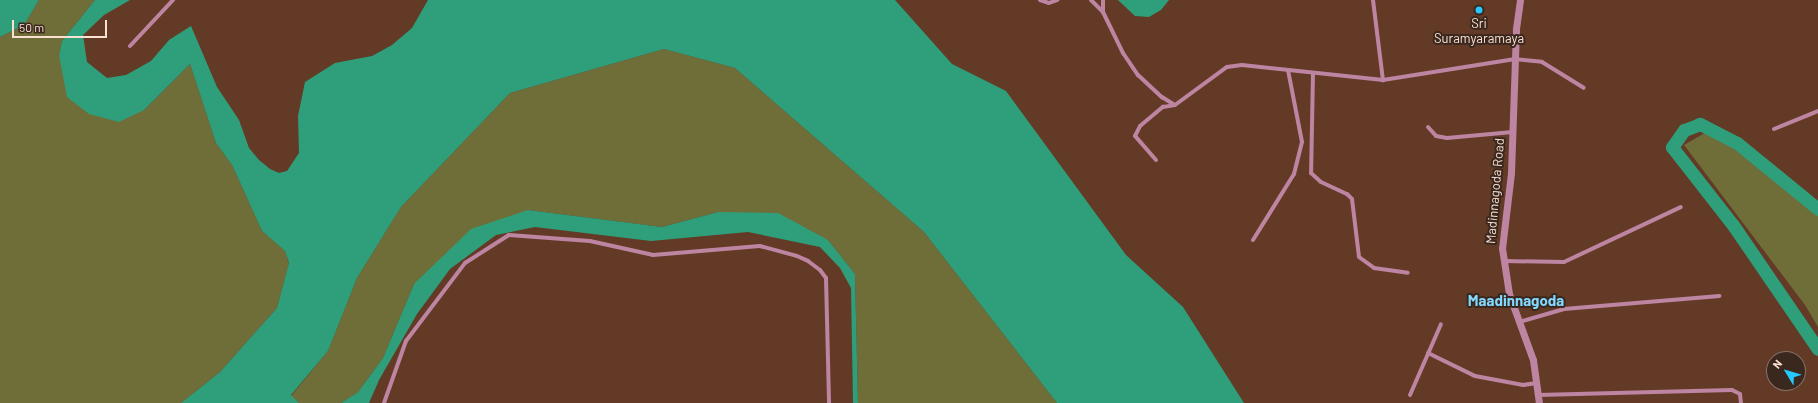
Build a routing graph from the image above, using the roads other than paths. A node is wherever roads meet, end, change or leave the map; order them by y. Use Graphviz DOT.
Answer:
graph roads {
  1 [pos="173,0"];
  2 [pos="1040,0"];
  3 [pos="1057,0"];
  4 [pos="1091,0"];
  5 [pos="1103,0"];
  6 [pos="1373,0"];
  7 [pos="1520,0"];
  8 [pos="1103,12"];
  9 [pos="130,46"];
  10 [pos="1515,59"];
  11 [pos="1288,70"];
  12 [pos="1312,73"];
  13 [pos="1383,80"];
  14 [pos="1584,88"];
  15 [pos="1175,105"];
  16 [pos="1818,111"];
  17 [pos="1428,127"];
  18 [pos="1774,129"];
  19 [pos="1512,132"];
  20 [pos="1156,160"];
  21 [pos="1681,207"];
  22 [pos="1253,240"];
  23 [pos="1504,261"];
  24 [pos="1408,273"];
  25 [pos="1719,296"];
  26 [pos="1519,322"];
  27 [pos="1441,324"];
  28 [pos="1428,354"];
  29 [pos="1537,383"];
  30 [pos="1410,395"];
  31 [pos="1538,395"];
  32 [pos="384,403"];
  33 [pos="829,403"];
  34 [pos="1539,403"];
  35 [pos="1741,403"];
  1 -- 9 [label="street"];
  2 -- 3 [label="street"];
  4 -- 8 [label="street"];
  5 -- 8 [label="street"];
  6 -- 13 [label="street"];
  7 -- 10 [label="street, Madinnagoda Road"];
  8 -- 15 [label="street"];
  10 -- 13 [label="street"];
  10 -- 14 [label="street"];
  10 -- 19 [label="street, Madinnagoda Road"];
  11 -- 12 [label="street"];
  11 -- 15 [label="street"];
  11 -- 22 [label="street"];
  12 -- 13 [label="street"];
  12 -- 24 [label="street"];
  15 -- 20 [label="street"];
  16 -- 18 [label="street"];
  17 -- 19 [label="street"];
  19 -- 23 [label="street, Madinnagoda Road"];
  21 -- 23 [label="street"];
  23 -- 26 [label="street, Madinnagoda Road"];
  25 -- 26 [label="street"];
  26 -- 29 [label="street, Madinnagoda Road"];
  27 -- 28 [label="street"];
  28 -- 29 [label="street"];
  28 -- 30 [label="street"];
  29 -- 31 [label="street, Madinnagoda Road"];
  31 -- 34 [label="street, Madinnagoda Road"];
  31 -- 35 [label="street"];
  32 -- 33 [label="street"];
}
